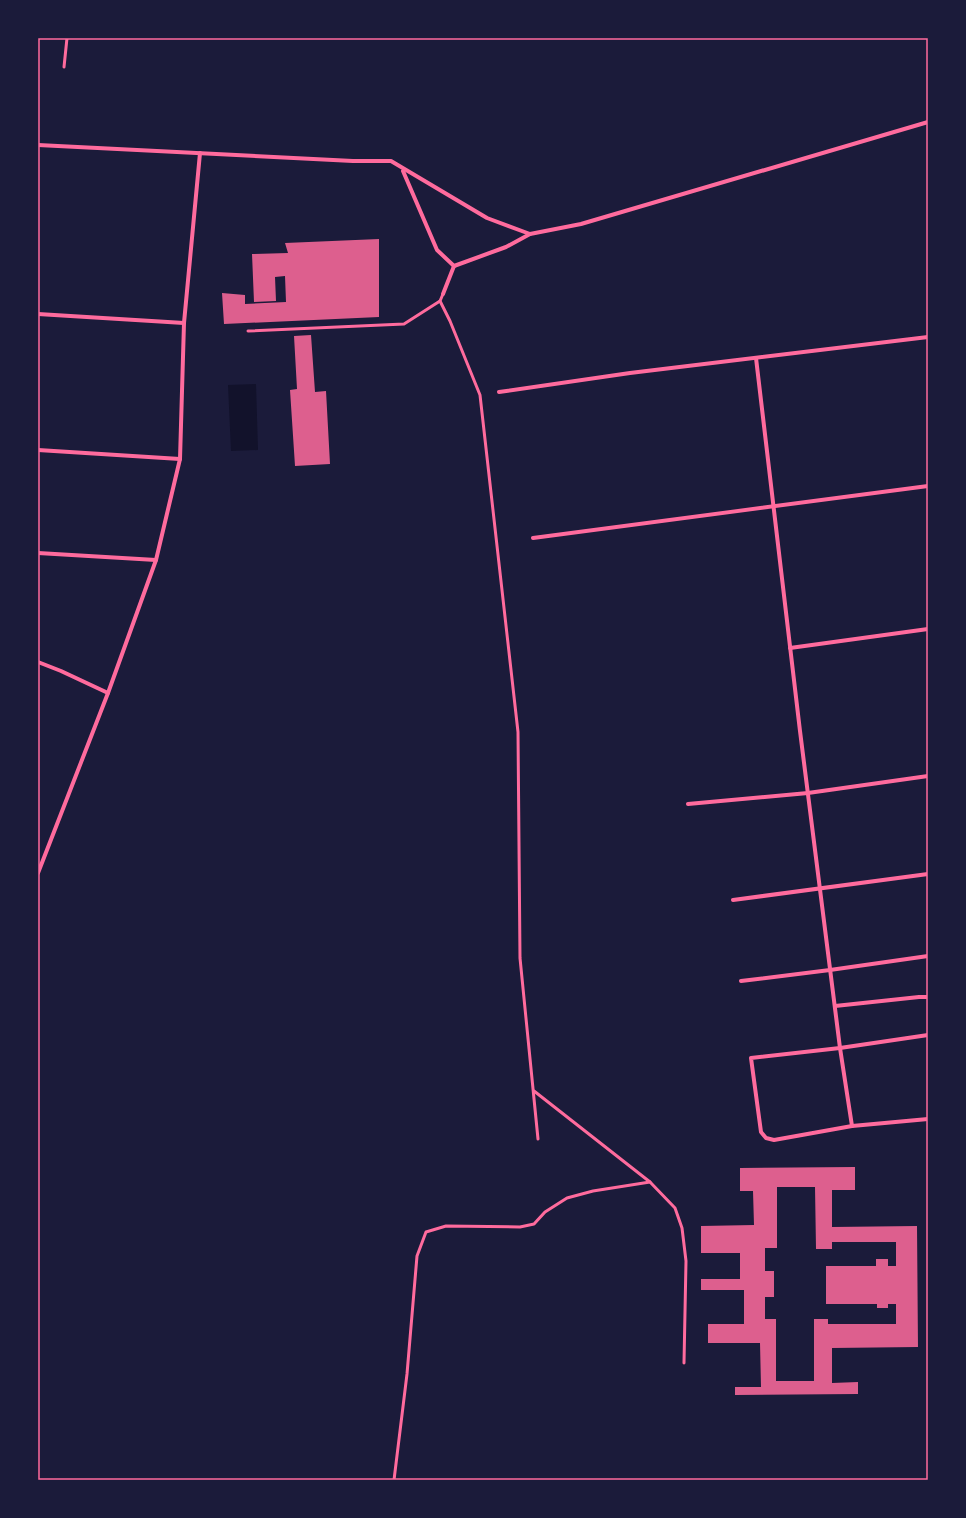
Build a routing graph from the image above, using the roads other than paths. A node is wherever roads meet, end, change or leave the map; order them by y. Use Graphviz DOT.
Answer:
graph roads {
  1 [pos="67,38"];
  2 [pos="64,67"];
  3 [pos="928,122"];
  4 [pos="38,145"];
  5 [pos="200,153"];
  6 [pos="403,170"];
  7 [pos="530,234"];
  8 [pos="454,266"];
  9 [pos="443,294"];
  10 [pos="440,301"];
  11 [pos="38,314"];
  12 [pos="184,322"];
  13 [pos="248,331"];
  14 [pos="928,337"];
  15 [pos="756,358"];
  16 [pos="500,392"];
  17 [pos="38,450"];
  18 [pos="180,459"];
  19 [pos="928,486"];
  20 [pos="774,507"];
  21 [pos="534,538"];
  22 [pos="38,553"];
  23 [pos="156,560"];
  24 [pos="928,630"];
  25 [pos="790,648"];
  26 [pos="38,662"];
  27 [pos="108,693"];
  28 [pos="928,776"];
  29 [pos="808,793"];
  30 [pos="688,804"];
  31 [pos="38,873"];
  32 [pos="928,874"];
  33 [pos="820,888"];
  34 [pos="733,900"];
  35 [pos="928,956"];
  36 [pos="830,970"];
  37 [pos="741,981"];
  38 [pos="928,998"];
  39 [pos="835,1006"];
  40 [pos="928,1035"];
  41 [pos="840,1048"];
  42 [pos="534,1091"];
  43 [pos="928,1119"];
  44 [pos="852,1126"];
  45 [pos="538,1139"];
  46 [pos="650,1182"];
  47 [pos="684,1363"];
  48 [pos="394,1480"];
  1 -- 2 [label="lane"];
  3 -- 7 [label="street"];
  4 -- 5 [label="street"];
  5 -- 6 [label="street"];
  5 -- 12 [label="street"];
  6 -- 7 [label="street"];
  6 -- 8 [label="street"];
  7 -- 8 [label="street"];
  8 -- 9 [label="street"];
  9 -- 10 [label="lane"];
  10 -- 13 [label="lane"];
  10 -- 42 [label="lane"];
  11 -- 12 [label="street"];
  12 -- 18 [label="street"];
  14 -- 15 [label="street"];
  15 -- 16 [label="street"];
  15 -- 20 [label="street"];
  17 -- 18 [label="street"];
  18 -- 23 [label="street"];
  19 -- 20 [label="street"];
  20 -- 21 [label="street"];
  20 -- 25 [label="street"];
  22 -- 23 [label="street"];
  23 -- 27 [label="street"];
  24 -- 25 [label="street"];
  25 -- 29 [label="street"];
  26 -- 27 [label="street"];
  27 -- 31 [label="street"];
  28 -- 29 [label="street"];
  29 -- 30 [label="street"];
  29 -- 33 [label="street"];
  32 -- 33 [label="street"];
  33 -- 34 [label="street"];
  33 -- 36 [label="street"];
  35 -- 36 [label="street"];
  36 -- 37 [label="street"];
  36 -- 39 [label="street"];
  38 -- 39 [label="street"];
  39 -- 41 [label="street"];
  40 -- 41 [label="street"];
  41 -- 44 [label="street"];
  41 -- 44 [label="street"];
  42 -- 45 [label="lane"];
  42 -- 46 [label="lane"];
  43 -- 44 [label="street"];
  46 -- 47 [label="lane"];
  46 -- 48 [label="lane"];
}
